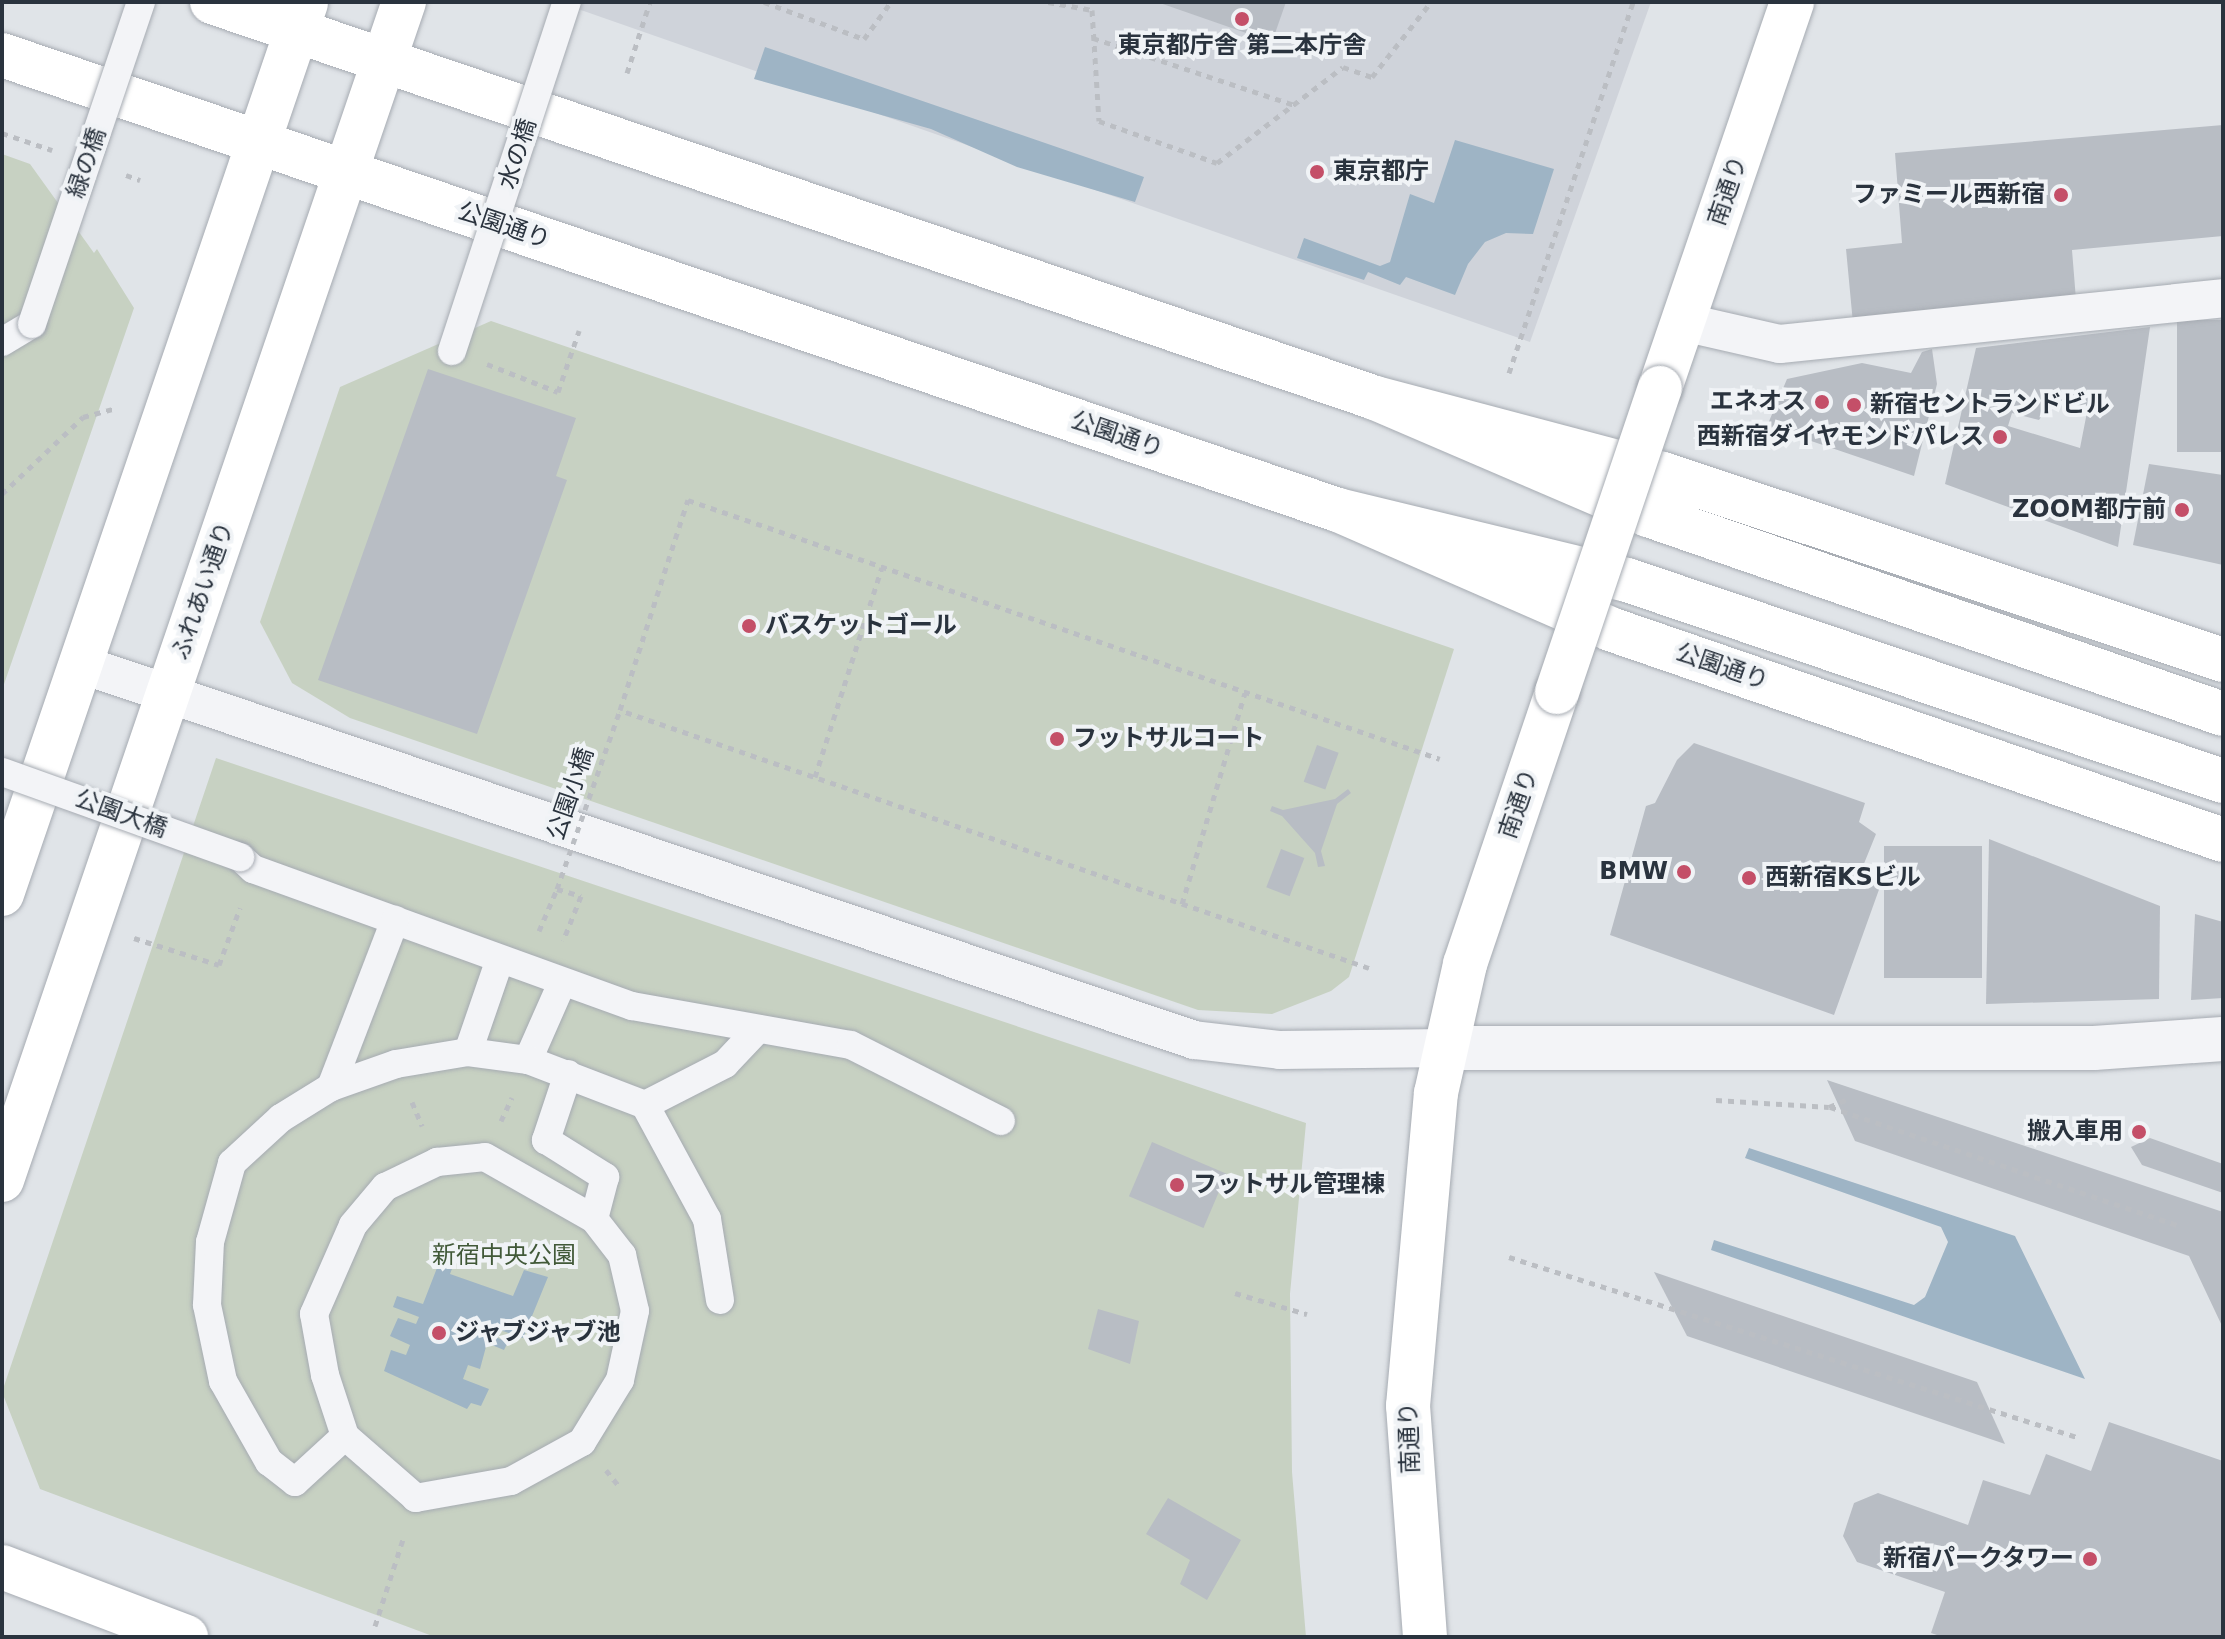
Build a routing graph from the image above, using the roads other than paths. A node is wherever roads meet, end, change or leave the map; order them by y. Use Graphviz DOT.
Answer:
graph roads {
  1 [pos="141,2"];
  2 [pos="212,2"];
  3 [pos="404,2"];
  4 [pos="1792,2"];
  5 [pos="560,9"];
  6 [pos="301,16"];
  7 [pos="2,55"];
  8 [pos="384,61"];
  9 [pos="258,142"];
  10 [pos="345,172"];
  11 [pos="2223,298"];
  12 [pos="1683,322"];
  13 [pos="2,342"];
  14 [pos="452,351"];
  15 [pos="1375,398"];
  16 [pos="1338,510"];
  17 [pos="2223,660"];
  18 [pos="80,664"];
  19 [pos="168,694"];
  20 [pos="2223,714"];
  21 [pos="2,772"];
  22 [pos="2223,781"];
  23 [pos="2223,840"];
  24 [pos="2,894"];
  25 [pos="395,920"];
  26 [pos="500,959"];
  27 [pos="562,983"];
  28 [pos="758,1029"];
  29 [pos="2223,1039"];
  30 [pos="1446,1048"];
  31 [pos="468,1052"];
  32 [pos="528,1060"];
  33 [pos="568,1074"];
  34 [pos="331,1087"];
  35 [pos="645,1105"];
  36 [pos="1001,1121"];
  37 [pos="2,1180"];
  38 [pos="594,1219"];
  39 [pos="720,1300"];
  40 [pos="345,1436"];
  41 [pos="2,1567"];
  42 [pos="186,1637"];
  43 [pos="1425,1637"];
  1 -- 13 [label="street, 緑の橋, bridge"];
  2 -- 6 [label="main road"];
  3 -- 8 [label="main road, ふれあい通り"];
  4 -- 12 [label="main road, 南通り"];
  5 -- 14 [label="street, 水の橋, bridge"];
  6 -- 8 [label="main road"];
  6 -- 9 [label="main road"];
  7 -- 9 [label="main road, 公園通り"];
  8 -- 10 [label="main road, ふれあい通り"];
  8 -- 15 [label="main road"];
  9 -- 10 [label="main road, 公園通り"];
  9 -- 18 [label="main road"];
  10 -- 16 [label="main road, 公園通り"];
  10 -- 19 [label="main road, ふれあい通り"];
  11 -- 12 [label="street"];
  12 -- 30 [label="main road, 南通り, bridge"];
  15 -- 17 [label="main road"];
  15 -- 20 [label="main road"];
  16 -- 22 [label="main road"];
  16 -- 23 [label="main road, 公園通り"];
  18 -- 19 [label="street"];
  18 -- 24 [label="main road"];
  19 -- 30 [label="street"];
  19 -- 37 [label="main road, ふれあい通り"];
  21 -- 25 [label="street, 公園大橋, bridge"];
  25 -- 26 [label="street, 公園大橋"];
  25 -- 34 [label="street"];
  26 -- 27 [label="street, 公園大橋"];
  26 -- 31 [label="street"];
  27 -- 28 [label="street, 公園大橋"];
  27 -- 32 [label="street"];
  28 -- 35 [label="street"];
  28 -- 36 [label="street, 公園大橋"];
  29 -- 30 [label="street"];
  30 -- 43 [label="main road, 南通り"];
  31 -- 32 [label="street"];
  31 -- 34 [label="street"];
  32 -- 33 [label="street"];
  33 -- 35 [label="street"];
  33 -- 38 [label="street"];
  34 -- 40 [label="street"];
  35 -- 39 [label="street"];
  38 -- 40 [label="street"];
  38 -- 40 [label="street"];
  41 -- 42 [label="main road"];
}
